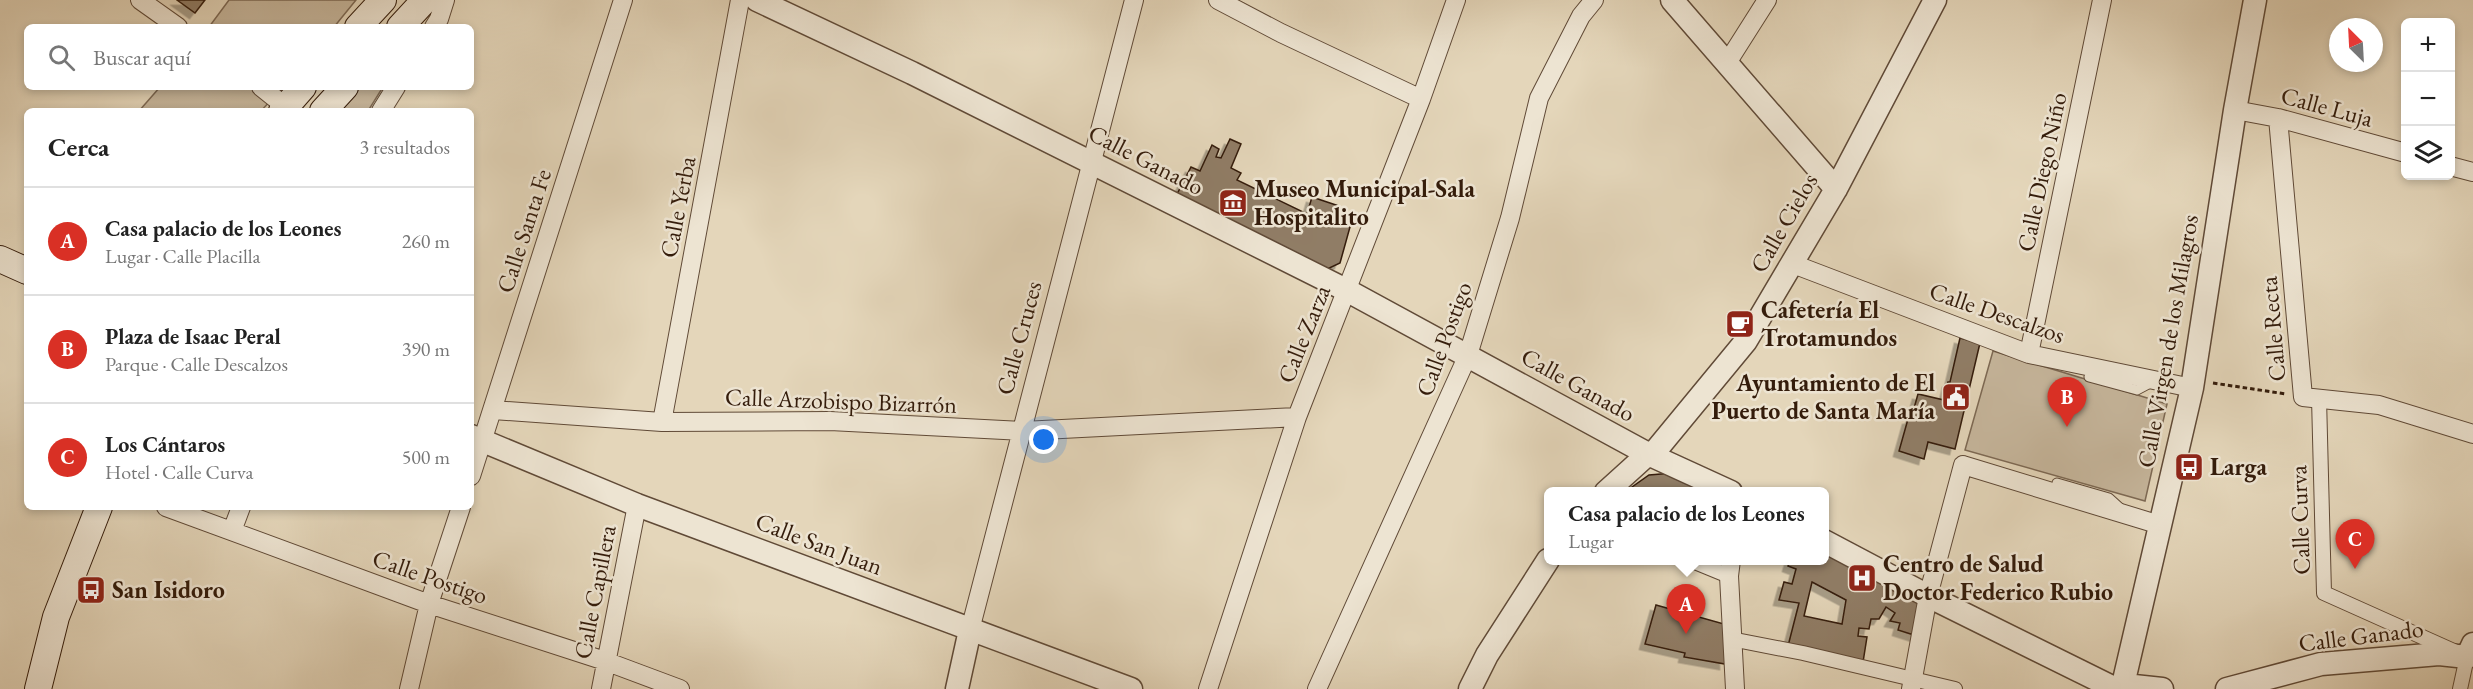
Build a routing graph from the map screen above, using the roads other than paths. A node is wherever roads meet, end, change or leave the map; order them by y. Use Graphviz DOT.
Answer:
graph roads {
  1 [pos="140,0"];
  2 [pos="383,0"];
  3 [pos="425,0"];
  4 [pos="445,0"];
  5 [pos="623,0"];
  6 [pos="741,0"];
  7 [pos="757,0"];
  8 [pos="1134,0"];
  9 [pos="1218,0"];
  10 [pos="1456,0"];
  11 [pos="1594,0"];
  12 [pos="1672,0"];
  13 [pos="1767,0"];
  14 [pos="1935,0"];
  15 [pos="2102,0"];
  16 [pos="2255,0"];
  17 [pos="174,24"];
  18 [pos="361,24"];
  19 [pos="403,24"];
  20 [pos="436,24"];
  21 [pos="1727,63"];
  22 [pos="264,90"];
  23 [pos="300,90"];
  24 [pos="342,90"];
  25 [pos="394,90"];
  26 [pos="1421,99"];
  27 [pos="283,108"];
  28 [pos="285,108"];
  29 [pos="326,108"];
  30 [pos="383,108"];
  31 [pos="2235,110"];
  32 [pos="2278,118"];
  33 [pos="2401,152"];
  34 [pos="1093,163"];
  35 [pos="2455,167"];
  36 [pos="2473,172"];
  37 [pos="1836,189"];
  38 [pos="0,259"];
  39 [pos="1792,264"];
  40 [pos="24,270"];
  41 [pos="1348,291"];
  42 [pos="1468,354"];
  43 [pos="2029,354"];
  44 [pos="2089,377"];
  45 [pos="2155,381"];
  46 [pos="2192,388"];
  47 [pos="2311,398"];
  48 [pos="493,410"];
  49 [pos="1297,417"];
  50 [pos="662,422"];
  51 [pos="1023,431"];
  52 [pos="2473,434"];
  53 [pos="481,440"];
  54 [pos="1650,455"];
  55 [pos="474,465"];
  56 [pos="2057,483"];
  57 [pos="1612,487"];
  58 [pos="1720,487"];
  59 [pos="637,504"];
  60 [pos="98,510"];
  61 [pos="174,510"];
  62 [pos="240,510"];
  63 [pos="460,510"];
  64 [pos="2128,516"];
  65 [pos="2160,525"];
  66 [pos="232,531"];
  67 [pos="1829,544"];
  68 [pos="1544,565"];
  69 [pos="1713,565"];
  70 [pos="1730,568"];
  71 [pos="1928,596"];
  72 [pos="429,604"];
  73 [pos="970,630"];
  74 [pos="1731,639"];
  75 [pos="2470,650"];
  76 [pos="605,661"];
  77 [pos="1912,684"];
  78 [pos="38,689"];
  79 [pos="410,689"];
  80 [pos="601,689"];
  81 [pos="680,689"];
  82 [pos="957,689"];
  83 [pos="1131,689"];
  84 [pos="1208,689"];
  85 [pos="1317,689"];
  86 [pos="1470,689"];
  87 [pos="1735,689"];
  88 [pos="1955,689"];
  89 [pos="2116,689"];
  90 [pos="2122,689"];
  91 [pos="2127,689"];
  92 [pos="2162,689"];
  93 [pos="2227,689"];
  94 [pos="2460,689"];
  1 -- 17 [label="street"];
  2 -- 18 [label="main road"];
  3 -- 19 [label="main road"];
  4 -- 20 [label="street"];
  5 -- 48 [label="street, Calle Santa Fe"];
  6 -- 50 [label="street, Calle Yerba"];
  7 -- 34 [label="street, Calle Ganado"];
  8 -- 34 [label="street, Calle Cruces"];
  9 -- 26 [label="street"];
  10 -- 26 [label="street, Calle Zarza"];
  11 -- 42 [label="street, Calle Postigo"];
  12 -- 21 [label="street"];
  13 -- 21 [label="street"];
  14 -- 37 [label="street, Calle Cielos"];
  15 -- 43 [label="street, Calle Diego Niño"];
  16 -- 31 [label="street, Calle Virgen de los Milagros"];
  21 -- 37 [label="street"];
  22 -- 27 [label="street"];
  23 -- 28 [label="main road"];
  24 -- 29 [label="main road"];
  25 -- 30 [label="street"];
  26 -- 41 [label="street, Calle Zarza"];
  31 -- 32 [label="street, Calle Luja"];
  31 -- 46 [label="street, Calle Virgen de los Milagros"];
  32 -- 33 [label="street, Calle Luja"];
  32 -- 47 [label="street, Calle Recta"];
  34 -- 41 [label="street, Calle Ganado"];
  34 -- 51 [label="street, Calle Cruces"];
  35 -- 36 [label="street"];
  37 -- 39 [label="street, Calle Cielos"];
  38 -- 40 [label="main road"];
  39 -- 43 [label="street, Calle Descalzos"];
  39 -- 54 [label="street, Calle Cielos"];
  41 -- 42 [label="street, Calle Ganado"];
  41 -- 49 [label="street, Calle Zarza"];
  42 -- 54 [label="street, Calle Ganado"];
  42 -- 85 [label="street, Calle Postigo"];
  43 -- 45 [label="street, Calle Descalzos"];
  44 -- 45 [label="lane"];
  45 -- 46 [label="street, Calle Descalzos"];
  46 -- 65 [label="street, Calle Virgen de los Milagros"];
  47 -- 52 [label="street, Calle Recta"];
  47 -- 75 [label="street, Calle Curva"];
  48 -- 50 [label="street, Calle Arzobispo Bizarrón"];
  48 -- 53 [label="street, Calle Santa Fe"];
  49 -- 51 [label="street, Calle Arzobispo Bizarrón"];
  49 -- 84 [label="street, Calle Zarza"];
  50 -- 51 [label="street, Calle Arzobispo Bizarrón"];
  51 -- 73 [label="street, Calle Cruces"];
  53 -- 55 [label="street, Calle Santa Fe"];
  53 -- 59 [label="street, Calle San Juan"];
  54 -- 57 [label="street, Calle Cielos"];
  54 -- 58 [label="street, Calle Ganado"];
  56 -- 64 [label="lane"];
  59 -- 73 [label="street, Calle San Juan"];
  59 -- 76 [label="street, Calle Capillera"];
  60 -- 78 [label="main road"];
  61 -- 66 [label="street, Calle Postigo"];
  62 -- 66 [label="street"];
  63 -- 72 [label="street"];
  64 -- 65 [label="street"];
  64 -- 71 [label="street"];
  65 -- 90 [label="street, Calle Virgen de los Milagros"];
  66 -- 72 [label="street, Calle Postigo"];
  67 -- 71 [label="street"];
  68 -- 86 [label="street"];
  69 -- 70 [label="street"];
  70 -- 74 [label="street"];
  71 -- 77 [label="street"];
  71 -- 89 [label="street"];
  72 -- 76 [label="street, Calle Postigo"];
  72 -- 79 [label="street"];
  73 -- 82 [label="street, Calle Cruces"];
  73 -- 83 [label="street, Calle San Juan"];
  74 -- 77 [label="street"];
  74 -- 87 [label="street"];
  75 -- 93 [label="street, Calle Ganado"];
  75 -- 94 [label="street"];
  76 -- 80 [label="street, Calle Capillera"];
  76 -- 81 [label="street, Calle Postigo"];
  77 -- 88 [label="street"];
  91 -- 92 [label="street"];
}
